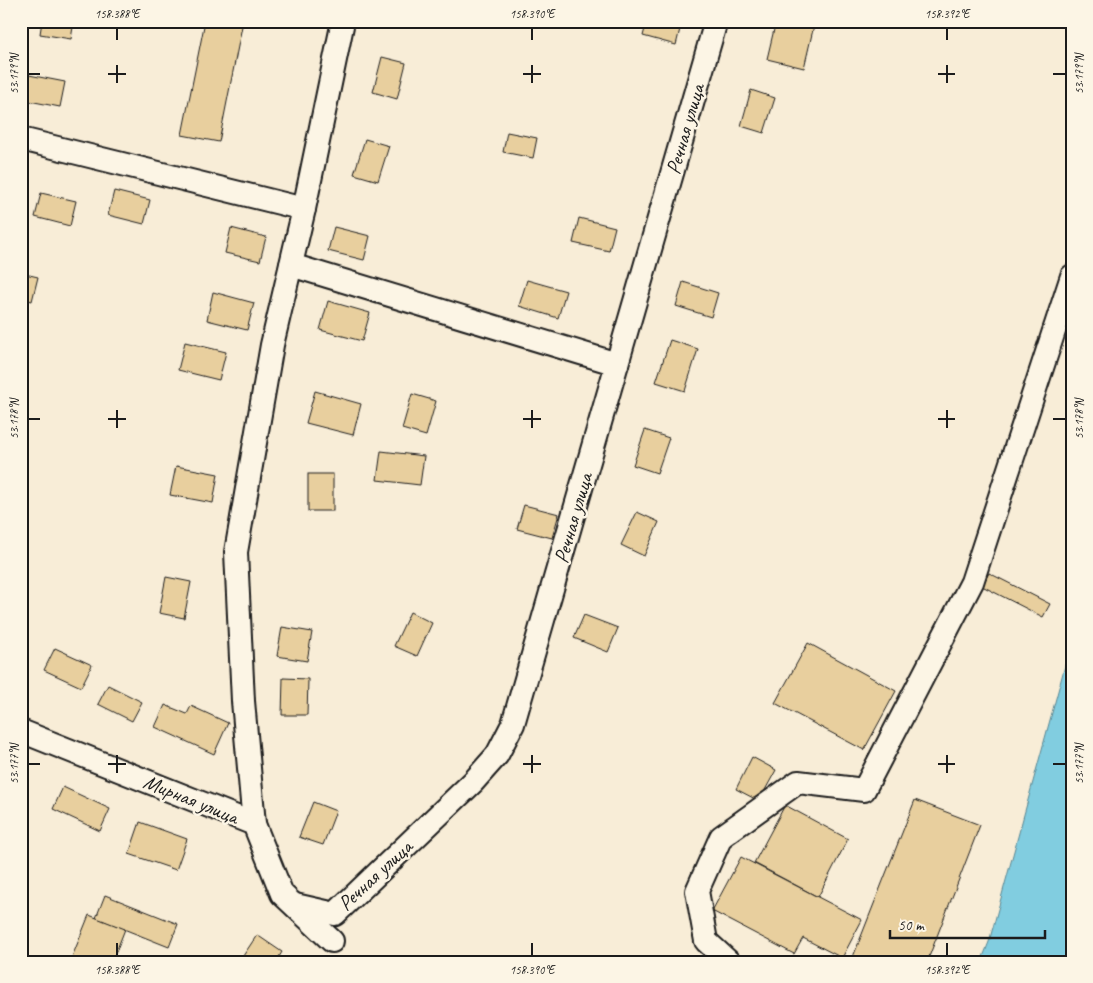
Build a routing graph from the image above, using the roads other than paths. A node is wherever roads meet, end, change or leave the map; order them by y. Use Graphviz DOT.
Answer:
graph roads {
  1 [pos="343,21"];
  2 [pos="716,21"];
  3 [pos="21,139"];
  4 [pos="304,209"];
  5 [pos="291,265"];
  6 [pos="1072,276"];
  7 [pos="617,364"];
  8 [pos="21,731"];
  9 [pos="254,824"];
  10 [pos="294,905"];
  11 [pos="332,941"];
  12 [pos="728,962"];
  1 -- 4 [label="street"];
  2 -- 7 [label="street, Речная улица"];
  3 -- 4 [label="street"];
  4 -- 5 [label="street"];
  5 -- 7 [label="street"];
  5 -- 9 [label="street"];
  6 -- 12 [label="street"];
  7 -- 10 [label="street, Речная улица"];
  8 -- 9 [label="street, Мирная улица"];
  9 -- 10 [label="street, Мирная улица"];
  10 -- 11 [label="street, Мирная улица"];
}
